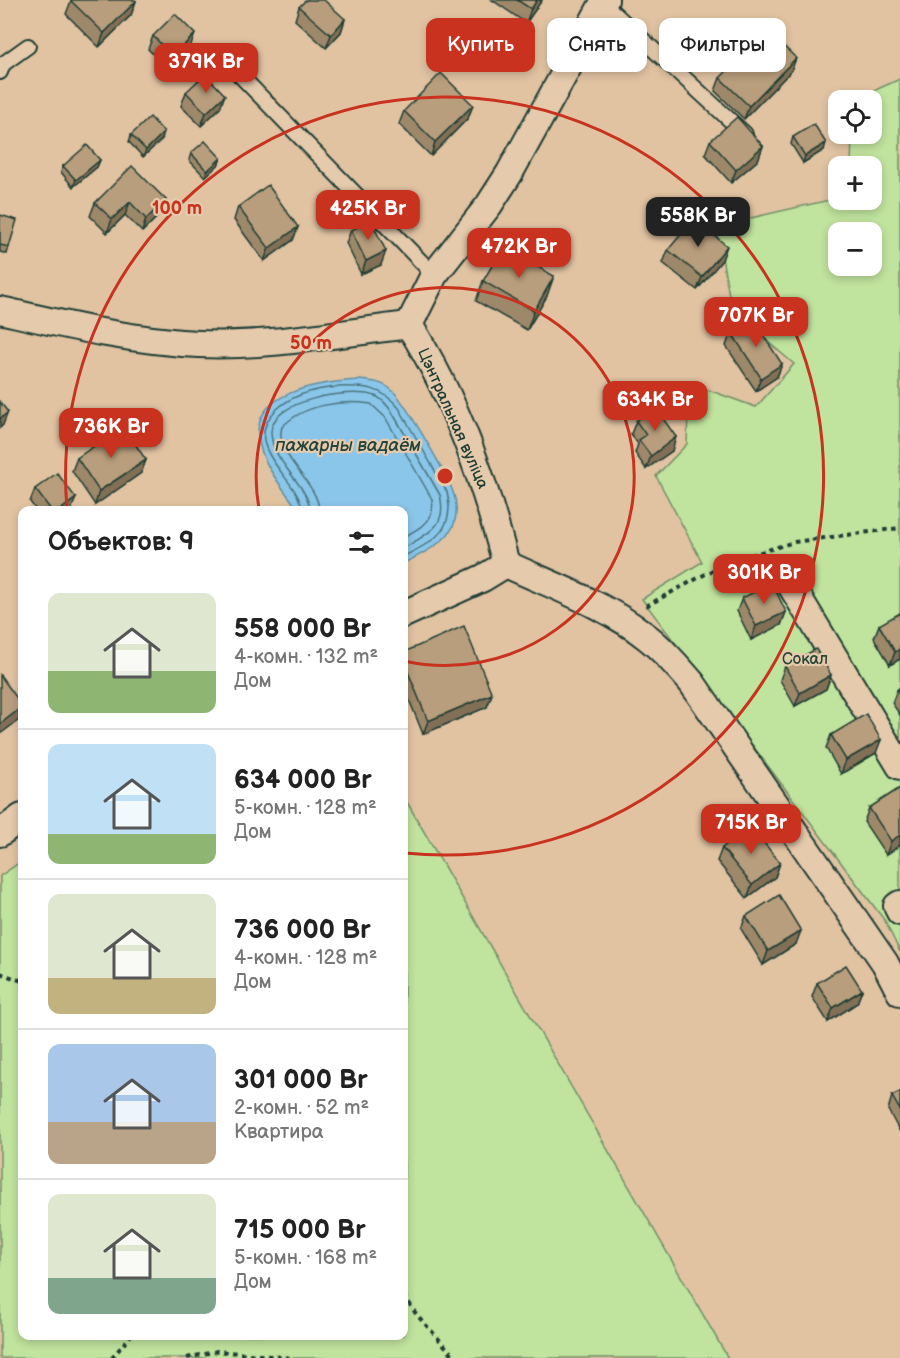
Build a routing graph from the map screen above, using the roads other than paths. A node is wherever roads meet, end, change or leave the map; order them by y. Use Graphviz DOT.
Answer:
graph roads {
  1 [pos="604,2"];
  2 [pos="28,46"];
  3 [pos="234,69"];
  4 [pos="0,72"];
  5 [pos="752,140"];
  6 [pos="434,275"];
  7 [pos="0,310"];
  8 [pos="409,325"];
  9 [pos="506,564"];
  10 [pos="792,587"];
  11 [pos="408,612"];
  12 [pos="900,766"];
  13 [pos="18,820"];
  14 [pos="0,833"];
  15 [pos="900,992"];
  1 -- 5 [label="lane"];
  1 -- 6 [label="street"];
  2 -- 4 [label="lane"];
  3 -- 6 [label="lane"];
  6 -- 8 [label="street"];
  7 -- 8 [label="street"];
  8 -- 9 [label="street, Цэнтральная вуліца"];
  9 -- 11 [label="street"];
  9 -- 15 [label="street"];
  10 -- 12 [label="street"];
  13 -- 14 [label="street"];
}
